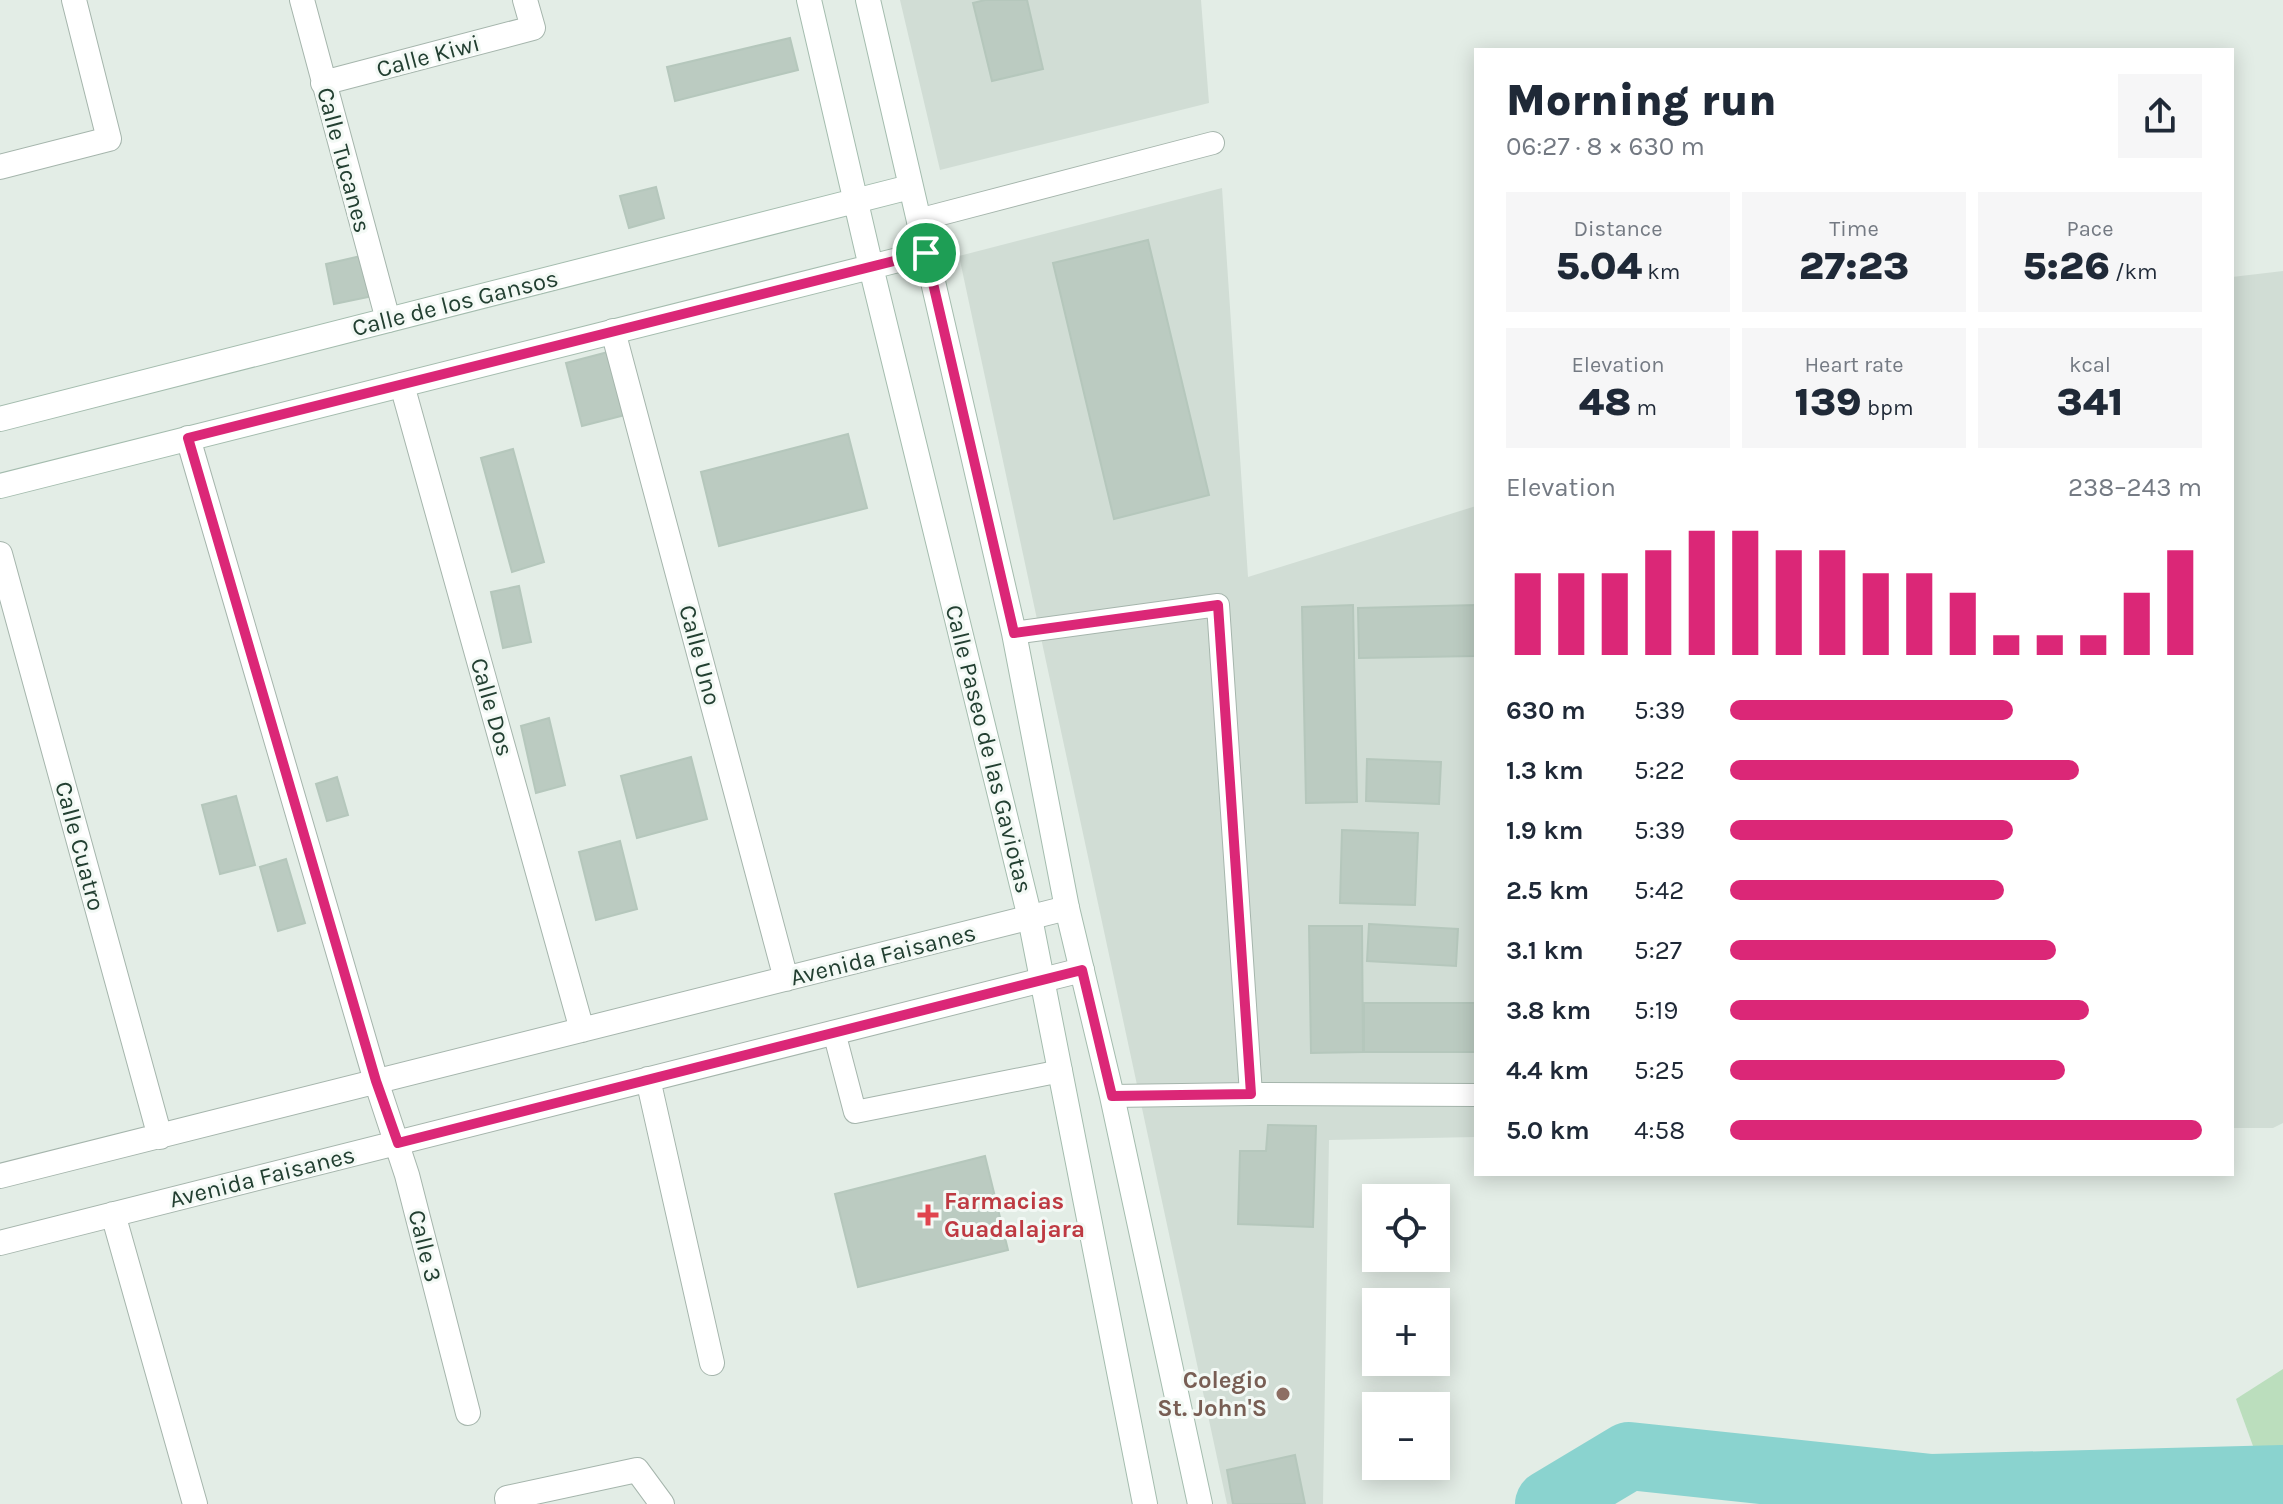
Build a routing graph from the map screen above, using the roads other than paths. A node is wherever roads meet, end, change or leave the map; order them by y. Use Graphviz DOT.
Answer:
graph roads {
  1 [pos="74,0"];
  2 [pos="302,0"];
  3 [pos="525,0"];
  4 [pos="809,0"];
  5 [pos="868,0"];
  6 [pos="323,83"];
  7 [pos="1213,143"];
  8 [pos="0,167"];
  9 [pos="910,187"];
  10 [pos="857,200"];
  11 [pos="918,220"];
  12 [pos="926,253"];
  13 [pos="871,267"];
  14 [pos="388,320"];
  15 [pos="613,331"];
  16 [pos="402,385"];
  17 [pos="0,419"];
  18 [pos="188,438"];
  19 [pos="0,486"];
  20 [pos="0,554"];
  21 [pos="1014,633"];
  22 [pos="1067,908"];
  23 [pos="1030,918"];
  24 [pos="1082,970"];
  25 [pos="786,979"];
  26 [pos="1044,980"];
  27 [pos="582,1030"];
  28 [pos="834,1032"];
  29 [pos="1061,1071"];
  30 [pos="648,1079"];
  31 [pos="376,1081"];
  32 [pos="1251,1094"];
  33 [pos="1474,1095"];
  34 [pos="1112,1096"];
  35 [pos="160,1137"];
  36 [pos="398,1143"];
  37 [pos="0,1176"];
  38 [pos="113,1214"];
  39 [pos="0,1243"];
  40 [pos="712,1363"];
  41 [pos="468,1413"];
  42 [pos="195,1504"];
  43 [pos="508,1504"];
  44 [pos="662,1504"];
  45 [pos="1145,1504"];
  46 [pos="1200,1504"];
  1 -- 8 [label="street"];
  2 -- 6 [label="street, Calle Tucanes"];
  3 -- 6 [label="street, Calle Kiwi"];
  4 -- 10 [label="street, Calle Paseo de las Gaviotas"];
  5 -- 9 [label="street, Calle Paseo de las Gaviotas"];
  6 -- 14 [label="street, Calle Tucanes"];
  7 -- 11 [label="lane"];
  9 -- 10 [label="street, Calle de los Gansos"];
  9 -- 11 [label="street, Calle Paseo de las Gaviotas"];
  10 -- 13 [label="street, Calle Paseo de las Gaviotas"];
  10 -- 14 [label="street, Calle de los Gansos"];
  11 -- 12 [label="street, Calle Paseo de las Gaviotas"];
  12 -- 13 [label="street"];
  12 -- 21 [label="street, Calle Paseo de las Gaviotas"];
  13 -- 15 [label="street"];
  13 -- 23 [label="street, Calle Paseo de las Gaviotas"];
  14 -- 17 [label="street, Calle de los Gansos"];
  15 -- 16 [label="street"];
  15 -- 25 [label="street, Calle Uno"];
  16 -- 18 [label="street"];
  16 -- 27 [label="street, Calle Dos"];
  18 -- 19 [label="street"];
  18 -- 31 [label="street, Calle 3"];
  20 -- 35 [label="street, Calle Cuatro"];
  21 -- 22 [label="street, Calle Paseo de las Gaviotas"];
  21 -- 32 [label="lane"];
  22 -- 23 [label="street, Avenida Faisanes"];
  22 -- 24 [label="street, Calle Paseo de las Gaviotas"];
  23 -- 25 [label="street, Avenida Faisanes"];
  23 -- 26 [label="street, Calle Paseo de las Gaviotas"];
  24 -- 26 [label="street, Avenida Faisanes"];
  24 -- 34 [label="street, Calle Paseo de las Gaviotas"];
  25 -- 27 [label="street, Avenida Faisanes"];
  26 -- 28 [label="street, Avenida Faisanes"];
  26 -- 29 [label="street, Calle Paseo de las Gaviotas"];
  27 -- 31 [label="street, Avenida Faisanes"];
  28 -- 29 [label="lane"];
  28 -- 30 [label="street, Avenida Faisanes"];
  29 -- 45 [label="street, Calle Paseo de las Gaviotas"];
  30 -- 36 [label="street, Avenida Faisanes"];
  30 -- 40 [label="street"];
  31 -- 35 [label="street, Avenida Faisanes"];
  31 -- 36 [label="street, Calle 3"];
  32 -- 33 [label="lane"];
  32 -- 34 [label="lane"];
  34 -- 46 [label="street, Calle Paseo de las Gaviotas"];
  35 -- 37 [label="street, Avenida Faisanes"];
  36 -- 38 [label="street, Avenida Faisanes"];
  36 -- 41 [label="street, Calle 3"];
  38 -- 39 [label="street, Avenida Faisanes"];
  38 -- 42 [label="street"];
  43 -- 44 [label="street"];
}
